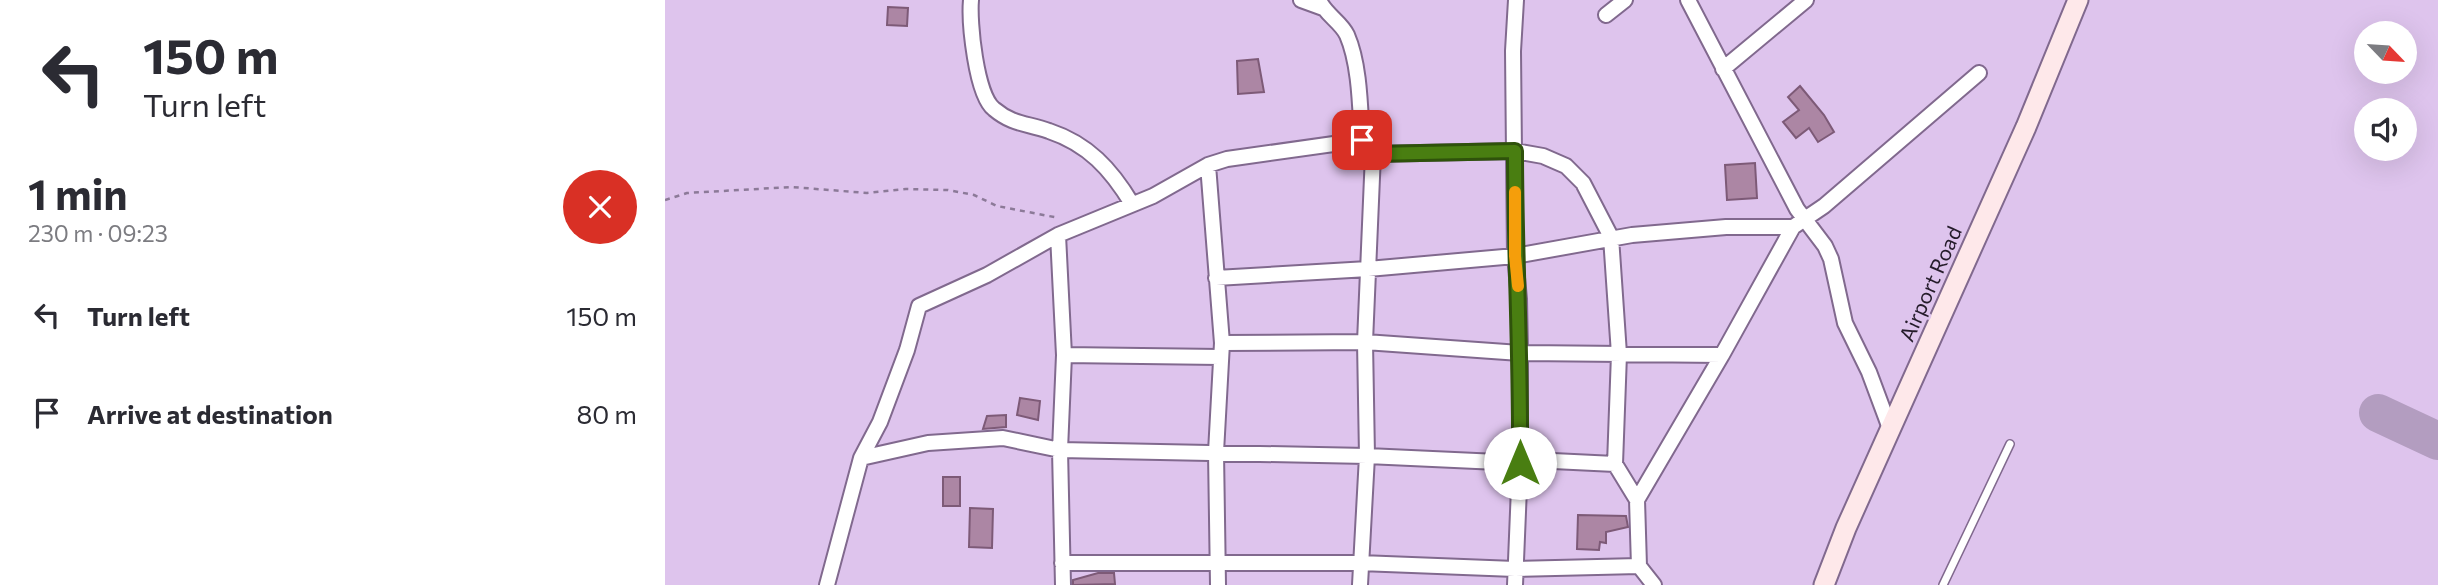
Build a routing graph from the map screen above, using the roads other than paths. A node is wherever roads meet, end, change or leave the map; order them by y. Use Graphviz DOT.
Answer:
graph roads {
  1 [pos="971,0"];
  2 [pos="1301,0"];
  3 [pos="1516,0"];
  4 [pos="1625,0"];
  5 [pos="1688,0"];
  6 [pos="1806,0"];
  7 [pos="2078,0"];
  8 [pos="1321,4"];
  9 [pos="1606,15"];
  10 [pos="1723,69"];
  11 [pos="1979,73"];
  12 [pos="1362,140"];
  13 [pos="1515,151"];
  14 [pos="1373,154"];
  15 [pos="1208,166"];
  16 [pos="1132,204"];
  17 [pos="1799,224"];
  18 [pos="1058,235"];
  19 [pos="1611,237"];
  20 [pos="1515,256"];
  21 [pos="1368,269"];
  22 [pos="1216,278"];
  23 [pos="1365,342"];
  24 [pos="1221,350"];
  25 [pos="1520,353"];
  26 [pos="1619,354"];
  27 [pos="1064,355"];
  28 [pos="1722,355"];
  29 [pos="1891,431"];
  30 [pos="2010,444"];
  31 [pos="1060,450"];
  32 [pos="1216,452"];
  33 [pos="1367,456"];
  34 [pos="861,458"];
  35 [pos="1520,463"];
  36 [pos="1615,464"];
  37 [pos="1637,500"];
  38 [pos="1062,563"];
  39 [pos="1217,563"];
  40 [pos="1360,563"];
  41 [pos="1639,566"];
  42 [pos="1515,569"];
  43 [pos="827,585"];
  44 [pos="1063,585"];
  45 [pos="1218,585"];
  46 [pos="1360,585"];
  47 [pos="1515,585"];
  48 [pos="1654,585"];
  49 [pos="1824,585"];
  50 [pos="1943,585"];
  1 -- 16 [label="street"];
  2 -- 8 [label="street"];
  3 -- 13 [label="street"];
  4 -- 9 [label="street"];
  5 -- 10 [label="street"];
  6 -- 10 [label="street"];
  7 -- 29 [label="street, Airport Road"];
  8 -- 12 [label="street"];
  10 -- 17 [label="street"];
  11 -- 17 [label="street"];
  12 -- 14 [label="street"];
  12 -- 15 [label="street"];
  13 -- 14 [label="street"];
  13 -- 19 [label="street"];
  13 -- 20 [label="street"];
  14 -- 21 [label="street"];
  15 -- 16 [label="street"];
  15 -- 22 [label="street"];
  16 -- 18 [label="street"];
  17 -- 19 [label="street"];
  17 -- 28 [label="street"];
  17 -- 29 [label="street"];
  18 -- 27 [label="street"];
  18 -- 34 [label="street"];
  19 -- 20 [label="street"];
  19 -- 26 [label="street"];
  20 -- 21 [label="street"];
  20 -- 25 [label="street"];
  21 -- 22 [label="street"];
  21 -- 23 [label="street"];
  22 -- 24 [label="street"];
  23 -- 24 [label="street"];
  23 -- 25 [label="street"];
  23 -- 33 [label="street"];
  24 -- 27 [label="street"];
  24 -- 32 [label="street"];
  25 -- 26 [label="street"];
  25 -- 35 [label="street"];
  26 -- 28 [label="street"];
  26 -- 36 [label="street"];
  27 -- 31 [label="street"];
  28 -- 37 [label="street"];
  29 -- 49 [label="street, Airport Road"];
  30 -- 50 [label="lane"];
  31 -- 32 [label="street"];
  31 -- 34 [label="street"];
  31 -- 38 [label="street"];
  32 -- 33 [label="street"];
  32 -- 39 [label="street"];
  33 -- 35 [label="street"];
  33 -- 40 [label="street"];
  34 -- 43 [label="street"];
  35 -- 36 [label="street"];
  35 -- 42 [label="street"];
  36 -- 37 [label="street"];
  37 -- 41 [label="street"];
  38 -- 39 [label="street"];
  38 -- 44 [label="street"];
  39 -- 40 [label="street"];
  39 -- 45 [label="street"];
  40 -- 42 [label="street"];
  40 -- 46 [label="street"];
  41 -- 42 [label="street"];
  41 -- 48 [label="street"];
  42 -- 47 [label="street"];
}
